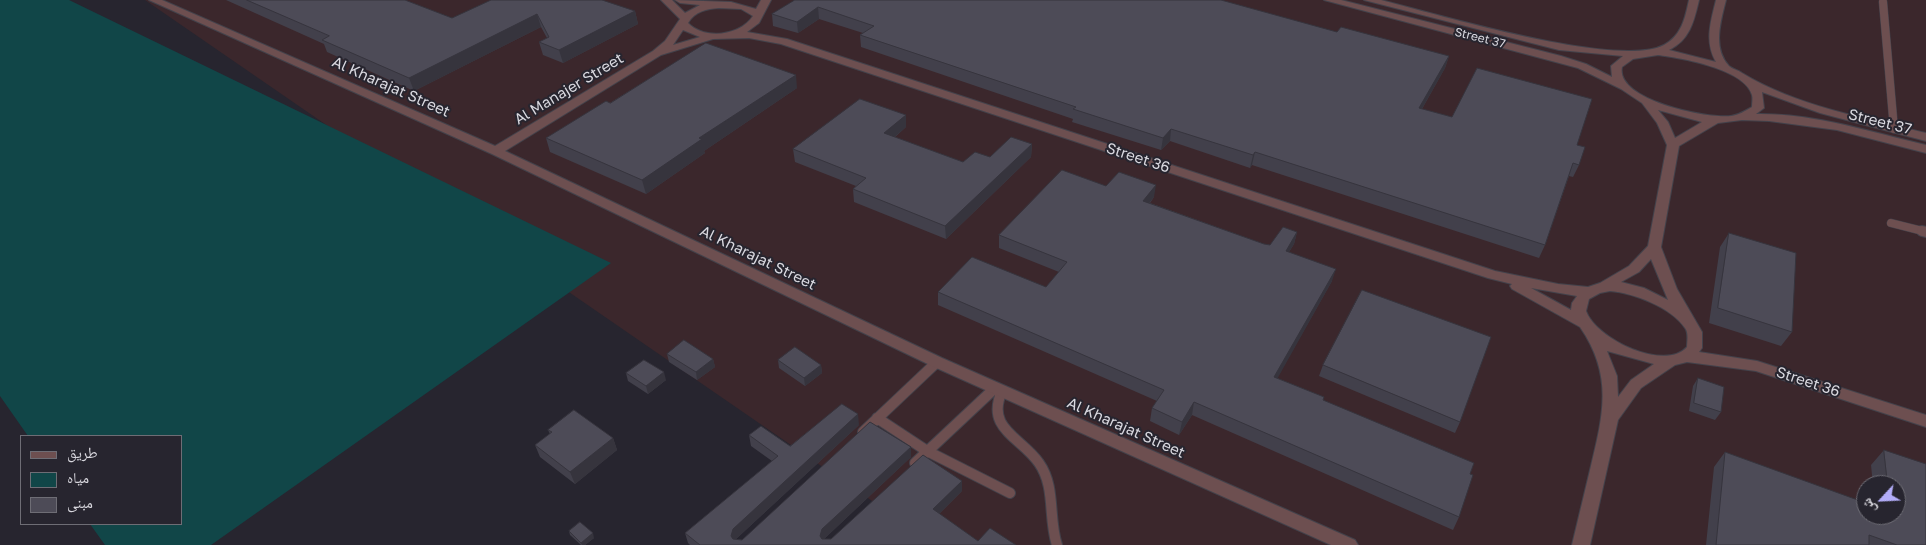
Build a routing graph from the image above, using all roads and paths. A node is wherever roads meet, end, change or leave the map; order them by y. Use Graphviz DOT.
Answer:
graph roads {
  1 [pos="154,0"];
  2 [pos="666,0"];
  3 [pos="680,0"];
  4 [pos="766,0"];
  5 [pos="1329,0"];
  6 [pos="1369,0"];
  7 [pos="1694,0"];
  8 [pos="1721,0"];
  9 [pos="721,1"];
  10 [pos="1884,2"];
  11 [pos="707,3"];
  12 [pos="757,17"];
  13 [pos="683,20"];
  14 [pos="721,36"];
  15 [pos="783,41"];
  16 [pos="1658,52"];
  17 [pos="657,54"];
  18 [pos="1635,54"];
  19 [pos="1725,68"];
  20 [pos="1750,84"];
  21 [pos="1626,88"];
  22 [pos="1643,100"];
  23 [pos="1738,118"];
  24 [pos="1716,119"];
  25 [pos="1894,129"];
  26 [pos="1926,137"];
  27 [pos="1673,145"];
  28 [pos="1926,150"];
  29 [pos="496,151"];
  30 [pos="1891,222"];
  31 [pos="1926,232"];
  32 [pos="1654,247"];
  33 [pos="1494,275"];
  34 [pos="1596,290"];
  35 [pos="1583,323"];
  36 [pos="1689,323"];
  37 [pos="1594,335"];
  38 [pos="1679,358"];
  39 [pos="938,362"];
  40 [pos="998,390"];
  41 [pos="1612,416"];
  42 [pos="877,418"];
  43 [pos="1926,421"];
  44 [pos="856,438"];
  45 [pos="927,451"];
  46 [pos="906,471"];
  47 [pos="1010,493"];
  48 [pos="1058,545"];
  49 [pos="1349,545"];
  50 [pos="1581,545"];
  1 -- 29 [label="street, Al Kharajat Street"];
  2 -- 13 [label="street"];
  3 -- 11 [label="street"];
  4 -- 12 [label="street"];
  5 -- 21 [label="street, Street 37"];
  6 -- 18 [label="street, Street 37"];
  7 -- 16 [label="street"];
  8 -- 19 [label="street"];
  9 -- 11 [label="street, Street 36"];
  9 -- 12 [label="street, Street 36"];
  10 -- 25 [label="lane"];
  11 -- 13 [label="street"];
  12 -- 14 [label="street"];
  12 -- 15 [label="street, Street 36"];
  13 -- 14 [label="street"];
  13 -- 17 [label="street, Al Manajer Street"];
  14 -- 15 [label="street, Street 36"];
  14 -- 17 [label="street, Al Manajer Street"];
  15 -- 33 [label="street, Street 36"];
  16 -- 18 [label="street, Street 37"];
  16 -- 19 [label="street, Street 37"];
  17 -- 29 [label="street, Al Manajer Street"];
  18 -- 21 [label="street"];
  19 -- 20 [label="street, Street 37"];
  20 -- 23 [label="street"];
  20 -- 25 [label="street, Street 37"];
  21 -- 22 [label="street, Street 37"];
  22 -- 24 [label="street"];
  22 -- 27 [label="street"];
  23 -- 24 [label="street, Street 37"];
  23 -- 28 [label="street, Street 37"];
  24 -- 27 [label="street"];
  25 -- 26 [label="street, Street 37"];
  27 -- 32 [label="street"];
  29 -- 39 [label="street, Al Kharajat Street"];
  30 -- 31 [label="lane"];
  32 -- 34 [label="street"];
  32 -- 36 [label="street"];
  33 -- 34 [label="street, Street 36"];
  33 -- 35 [label="street, Street 36"];
  34 -- 35 [label="street"];
  34 -- 36 [label="street, Street 36"];
  35 -- 37 [label="street, Street 36"];
  36 -- 38 [label="street"];
  37 -- 38 [label="street, Street 36"];
  37 -- 41 [label="street"];
  38 -- 41 [label="street"];
  38 -- 43 [label="street, Street 36"];
  39 -- 40 [label="street, Al Kharajat Street"];
  39 -- 42 [label="lane"];
  40 -- 45 [label="lane"];
  40 -- 48 [label="lane"];
  40 -- 49 [label="street, Al Kharajat Street"];
  41 -- 50 [label="street"];
  42 -- 44 [label="lane"];
  42 -- 45 [label="lane"];
  45 -- 46 [label="lane"];
  45 -- 47 [label="lane"];
}
